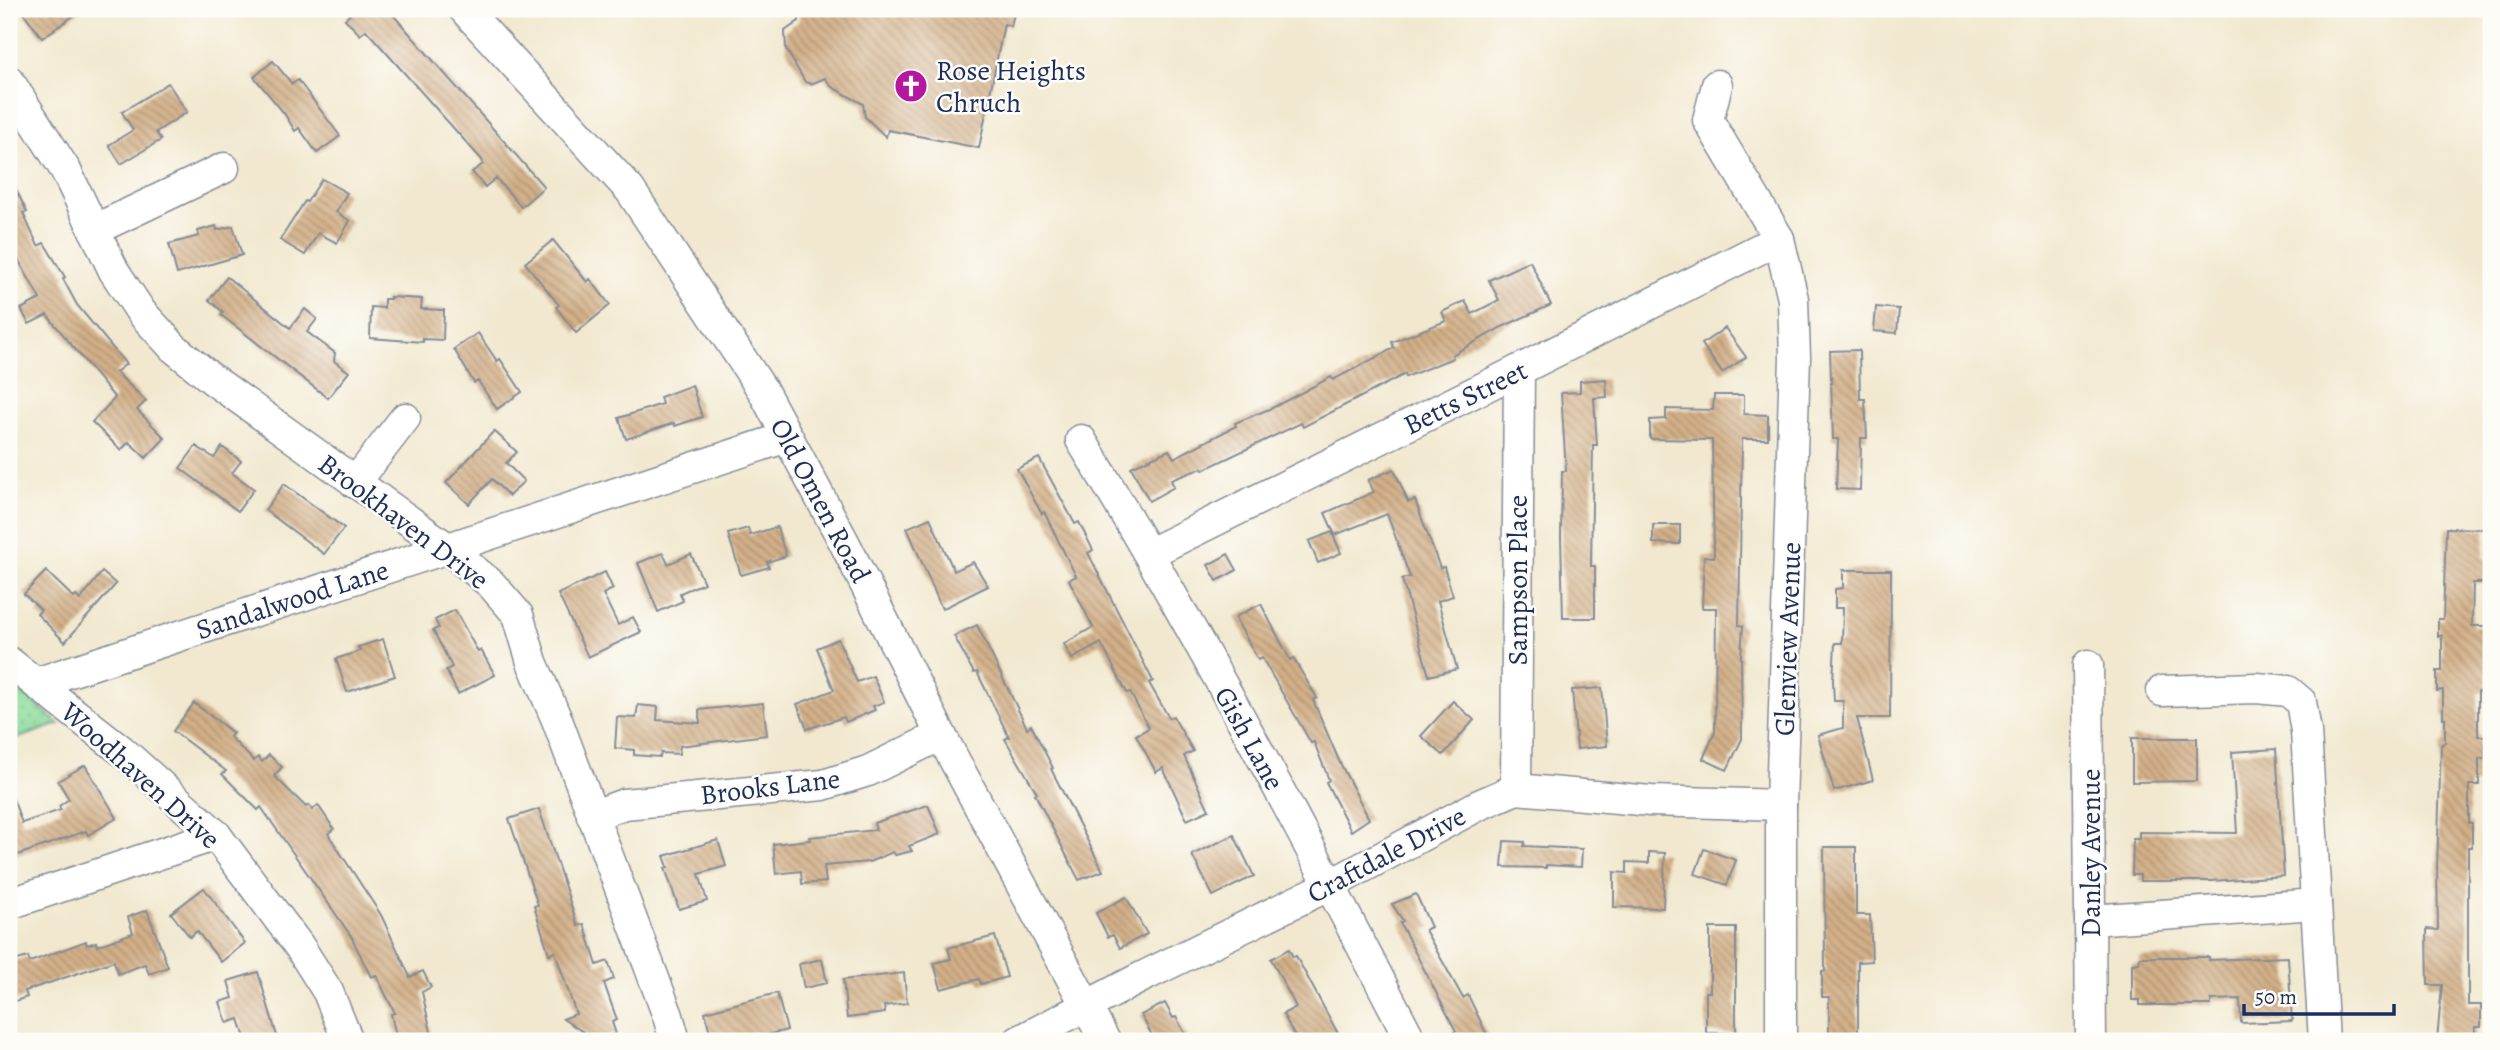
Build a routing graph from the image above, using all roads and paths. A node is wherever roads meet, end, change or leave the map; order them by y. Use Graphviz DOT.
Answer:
graph roads {
  1 [pos="464,9"];
  2 [pos="9,81"];
  3 [pos="1717,85"];
  4 [pos="224,168"];
  5 [pos="94,230"];
  6 [pos="1779,239"];
  7 [pos="1519,370"];
  8 [pos="405,418"];
  9 [pos="787,437"];
  10 [pos="1081,440"];
  11 [pos="355,483"];
  12 [pos="447,548"];
  13 [pos="1150,553"];
  14 [pos="9,662"];
  15 [pos="2088,665"];
  16 [pos="36,683"];
  17 [pos="2161,691"];
  18 [pos="941,735"];
  19 [pos="1516,789"];
  20 [pos="1782,804"];
  21 [pos="592,816"];
  22 [pos="216,835"];
  23 [pos="1330,885"];
  24 [pos="9,904"];
  25 [pos="2316,904"];
  26 [pos="2090,920"];
  27 [pos="1088,1007"];
  28 [pos="348,1041"];
  29 [pos="676,1041"];
  30 [pos="1019,1041"];
  31 [pos="1105,1041"];
  32 [pos="1411,1041"];
  33 [pos="1781,1041"];
  34 [pos="2091,1041"];
  35 [pos="2324,1041"];
  1 -- 9 [label="street, Old Omen Road"];
  2 -- 5 [label="street, Brookhaven Drive"];
  3 -- 6 [label="street, Glenview Avenue"];
  4 -- 5 [label="street"];
  5 -- 11 [label="street, Brookhaven Drive"];
  6 -- 7 [label="street, Betts Street"];
  6 -- 20 [label="street, Glenview Avenue"];
  7 -- 13 [label="street, Betts Street"];
  7 -- 19 [label="street, Sampson Place"];
  8 -- 11 [label="street"];
  9 -- 12 [label="street, Sandalwood Lane"];
  9 -- 18 [label="street, Old Omen Road"];
  10 -- 13 [label="street, Gish Lane"];
  11 -- 12 [label="street, Brookhaven Drive"];
  12 -- 16 [label="street, Sandalwood Lane"];
  12 -- 21 [label="street, Brookhaven Drive"];
  13 -- 23 [label="street, Gish Lane"];
  14 -- 16 [label="street, Woodhaven Drive"];
  15 -- 26 [label="street, Danley Avenue"];
  16 -- 22 [label="street, Woodhaven Drive"];
  17 -- 25 [label="street"];
  18 -- 21 [label="street, Brooks Lane"];
  18 -- 27 [label="street, Old Omen Road"];
  19 -- 20 [label="street, Craftdale Drive"];
  19 -- 23 [label="street, Craftdale Drive"];
  20 -- 33 [label="street, Glenview Avenue"];
  21 -- 29 [label="street, Brookhaven Drive"];
  22 -- 24 [label="street"];
  22 -- 28 [label="street, Woodhaven Drive"];
  23 -- 27 [label="street, Craftdale Drive"];
  23 -- 32 [label="street, Gish Lane"];
  25 -- 26 [label="street"];
  25 -- 35 [label="street"];
  26 -- 34 [label="street, Danley Avenue"];
  27 -- 30 [label="street, Craftdale Drive"];
  27 -- 31 [label="street, Old Omen Road"];
}
